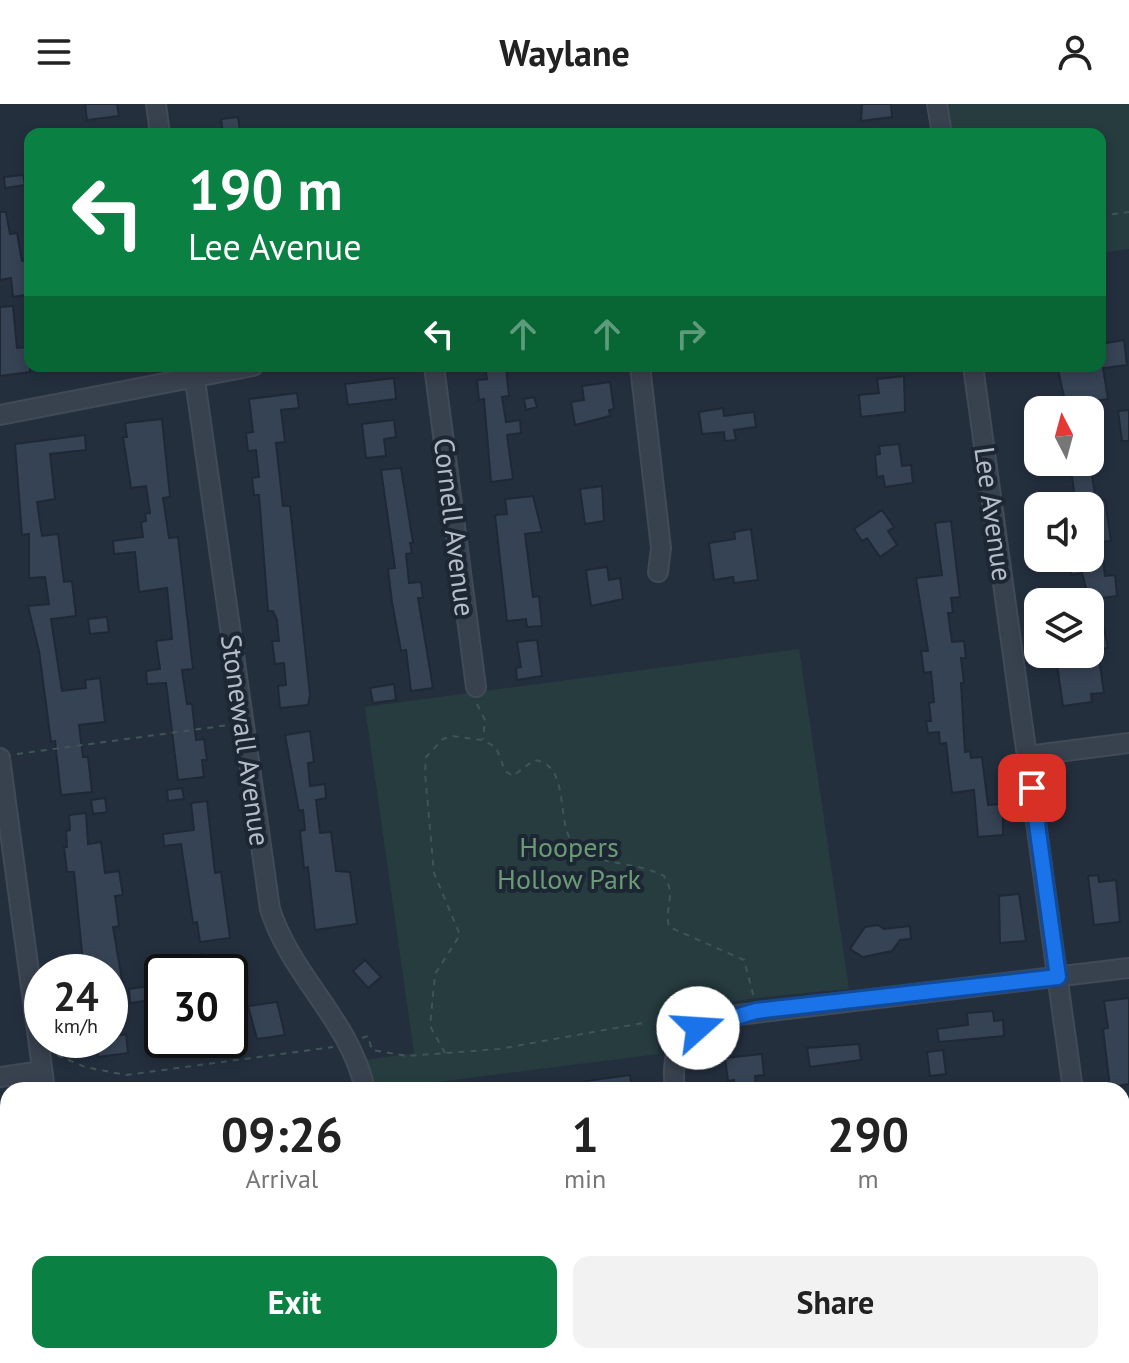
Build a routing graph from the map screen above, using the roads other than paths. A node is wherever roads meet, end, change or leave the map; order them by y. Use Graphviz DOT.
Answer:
graph roads {
  1 [pos="156,104"];
  2 [pos="937,104"];
  3 [pos="159,128"];
  4 [pos="941,128"];
  5 [pos="194,372"];
  6 [pos="435,372"];
  7 [pos="641,372"];
  8 [pos="974,372"];
  9 [pos="0,415"];
  10 [pos="658,572"];
  11 [pos="476,687"];
  12 [pos="1129,743"];
  13 [pos="8,756"];
  14 [pos="1027,756"];
  15 [pos="1129,968"];
  16 [pos="1058,977"];
  17 [pos="0,1077"];
  18 [pos="44,1081"];
  19 [pos="363,1082"];
  20 [pos="675,1082"];
  21 [pos="1072,1082"];
  1 -- 3 [label="street"];
  2 -- 4 [label="street"];
  5 -- 9 [label="street"];
  5 -- 19 [label="street, Stonewall Avenue"];
  6 -- 11 [label="street, Cornell Avenue"];
  7 -- 10 [label="street"];
  8 -- 14 [label="street, Lee Avenue"];
  12 -- 14 [label="street"];
  13 -- 18 [label="street"];
  14 -- 16 [label="street, Lee Avenue"];
  15 -- 16 [label="street"];
  16 -- 20 [label="street"];
  16 -- 21 [label="street, Lee Avenue"];
  17 -- 18 [label="street"];
}
